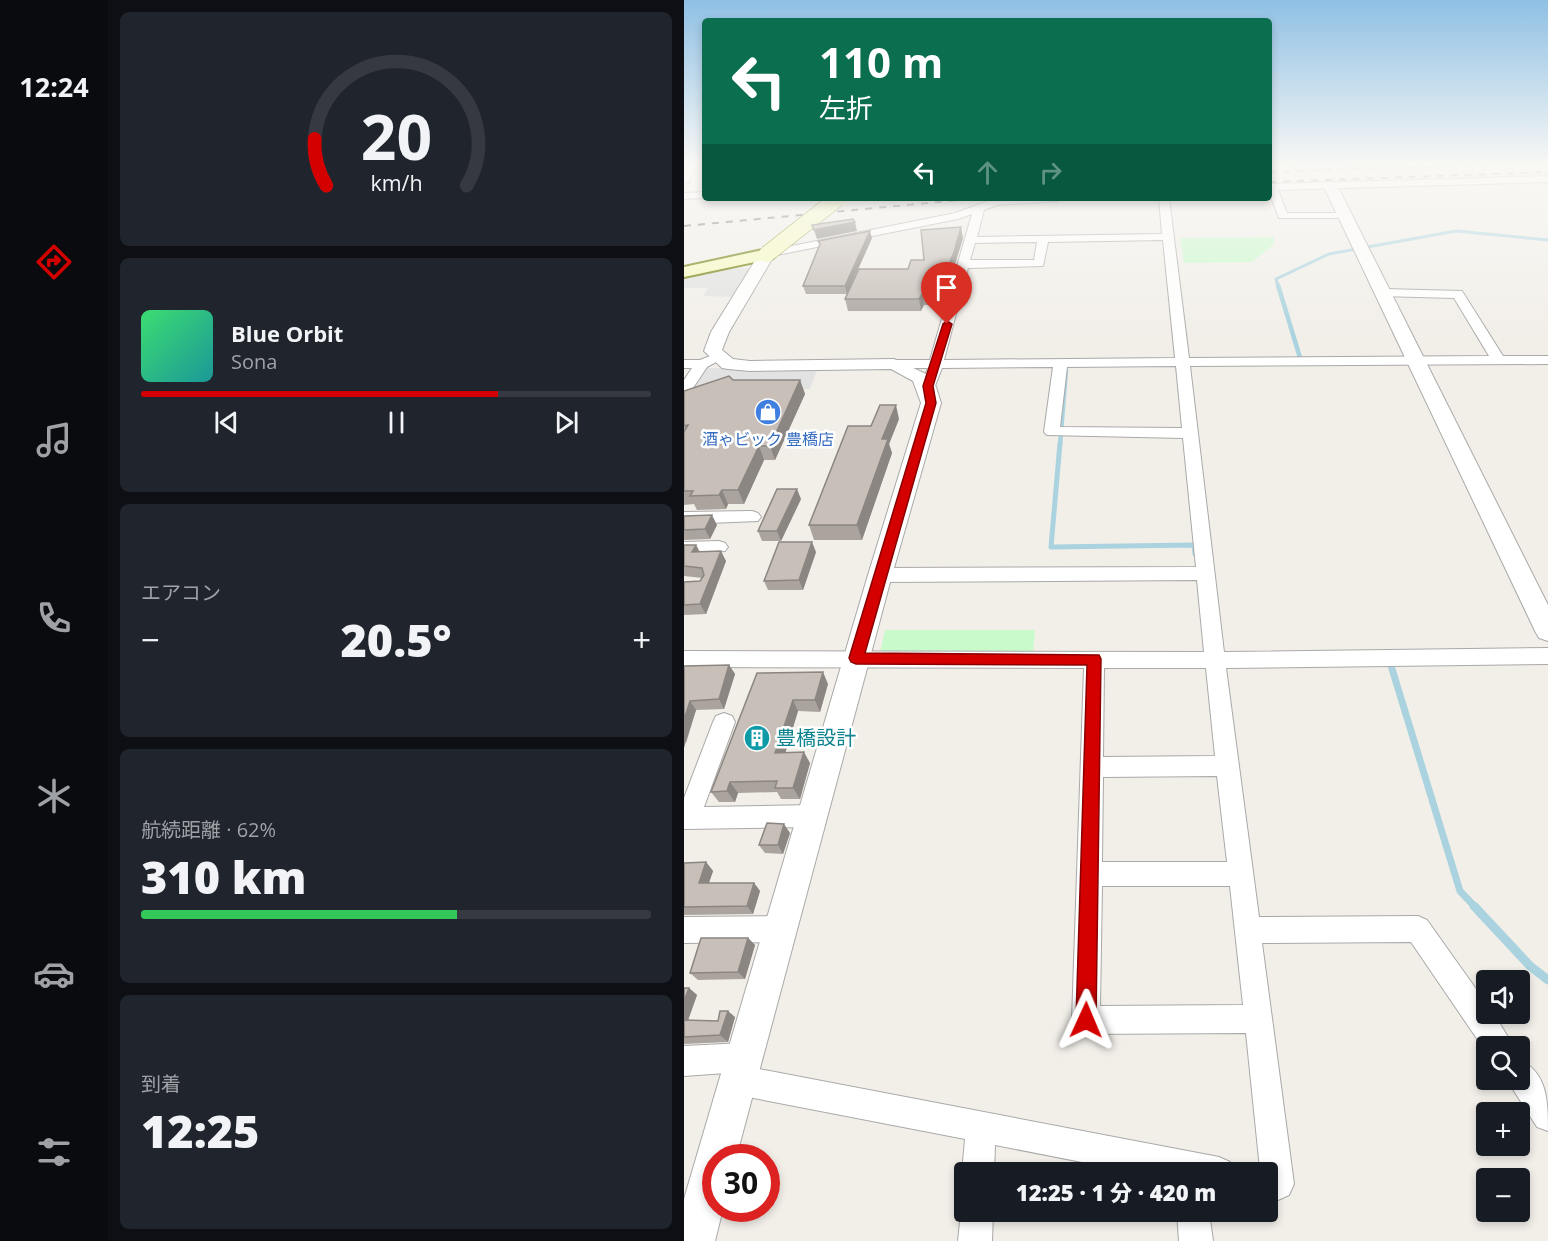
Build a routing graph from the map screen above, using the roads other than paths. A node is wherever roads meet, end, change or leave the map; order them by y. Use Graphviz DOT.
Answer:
graph roads {
  1 [pos="810,221"];
  2 [pos="933,221"];
  3 [pos="975,221"];
  4 [pos="1166,221"];
  5 [pos="1348,221"];
  6 [pos="1168,237"];
  7 [pos="1043,239"];
  8 [pos="970,240"];
  9 [pos="767,254"];
  10 [pos="964,264"];
  11 [pos="684,272"];
  12 [pos="1384,293"];
  13 [pos="711,360"];
  14 [pos="1498,360"];
  15 [pos="1548,360"];
  16 [pos="1416,361"];
  17 [pos="1182,362"];
  18 [pos="1060,363"];
  19 [pos="684,364"];
  20 [pos="932,375"];
  21 [pos="684,391"];
  22 [pos="1190,433"];
  23 [pos="752,517"];
  24 [pos="684,518"];
  25 [pos="719,547"];
  26 [pos="684,548"];
  27 [pos="1206,573"];
  28 [pos="880,575"];
  29 [pos="1548,632"];
  30 [pos="1548,656"];
  31 [pos="856,658"];
  32 [pos="684,659"];
  33 [pos="1094,659"];
  34 [pos="1215,660"];
  35 [pos="724,722"];
  36 [pos="1228,766"];
  37 [pos="1092,767"];
  38 [pos="812,816"];
  39 [pos="686,818"];
  40 [pos="1089,874"];
  41 [pos="1241,874"];
  42 [pos="780,929"];
  43 [pos="684,930"];
  44 [pos="1248,930"];
  45 [pos="1258,1019"];
  46 [pos="1492,1036"];
  47 [pos="684,1061"];
  48 [pos="741,1069"];
  49 [pos="1530,1090"];
  50 [pos="1548,1116"];
  51 [pos="981,1127"];
  52 [pos="720,1144"];
  53 [pos="979,1162"];
  54 [pos="1150,1162"];
  55 [pos="1275,1162"];
  56 [pos="702,1209"];
  57 [pos="976,1222"];
  58 [pos="1194,1222"];
  59 [pos="693,1241"];
  60 [pos="975,1241"];
  61 [pos="1196,1241"];
  1 -- 9 [label="main road, bridge"];
  2 -- 9 [label="street"];
  3 -- 8 [label="street"];
  4 -- 6 [label="street"];
  5 -- 12 [label="street"];
  6 -- 7 [label="street"];
  6 -- 17 [label="street"];
  7 -- 8 [label="street"];
  7 -- 10 [label="street"];
  8 -- 10 [label="street"];
  9 -- 11 [label="main road"];
  9 -- 13 [label="street"];
  10 -- 20 [label="street"];
  12 -- 14 [label="street"];
  12 -- 16 [label="street"];
  13 -- 19 [label="street"];
  13 -- 20 [label="street"];
  13 -- 21 [label="street"];
  14 -- 15 [label="street"];
  14 -- 16 [label="street"];
  16 -- 17 [label="street"];
  16 -- 29 [label="street"];
  17 -- 18 [label="street"];
  17 -- 22 [label="street"];
  18 -- 20 [label="street"];
  18 -- 22 [label="street"];
  20 -- 28 [label="street"];
  22 -- 27 [label="street"];
  23 -- 24 [label="street"];
  25 -- 26 [label="street"];
  27 -- 28 [label="street"];
  27 -- 34 [label="street"];
  28 -- 31 [label="street"];
  30 -- 34 [label="street"];
  31 -- 32 [label="street"];
  31 -- 33 [label="street"];
  31 -- 38 [label="street"];
  33 -- 34 [label="street"];
  33 -- 37 [label="street"];
  34 -- 36 [label="street"];
  35 -- 39 [label="street"];
  36 -- 37 [label="street"];
  36 -- 41 [label="street"];
  37 -- 40 [label="street"];
  38 -- 39 [label="street"];
  38 -- 42 [label="street"];
  40 -- 41 [label="street"];
  40 -- 45 [label="street"];
  41 -- 44 [label="street"];
  42 -- 43 [label="street"];
  42 -- 48 [label="street"];
  44 -- 45 [label="street"];
  44 -- 46 [label="street"];
  45 -- 55 [label="street"];
  47 -- 48 [label="street"];
  48 -- 51 [label="street"];
  48 -- 52 [label="street"];
  49 -- 50 [label="street"];
  51 -- 53 [label="street"];
  51 -- 54 [label="street"];
  56 -- 59 [label="street"];
  57 -- 60 [label="street"];
  58 -- 61 [label="street"];
}
